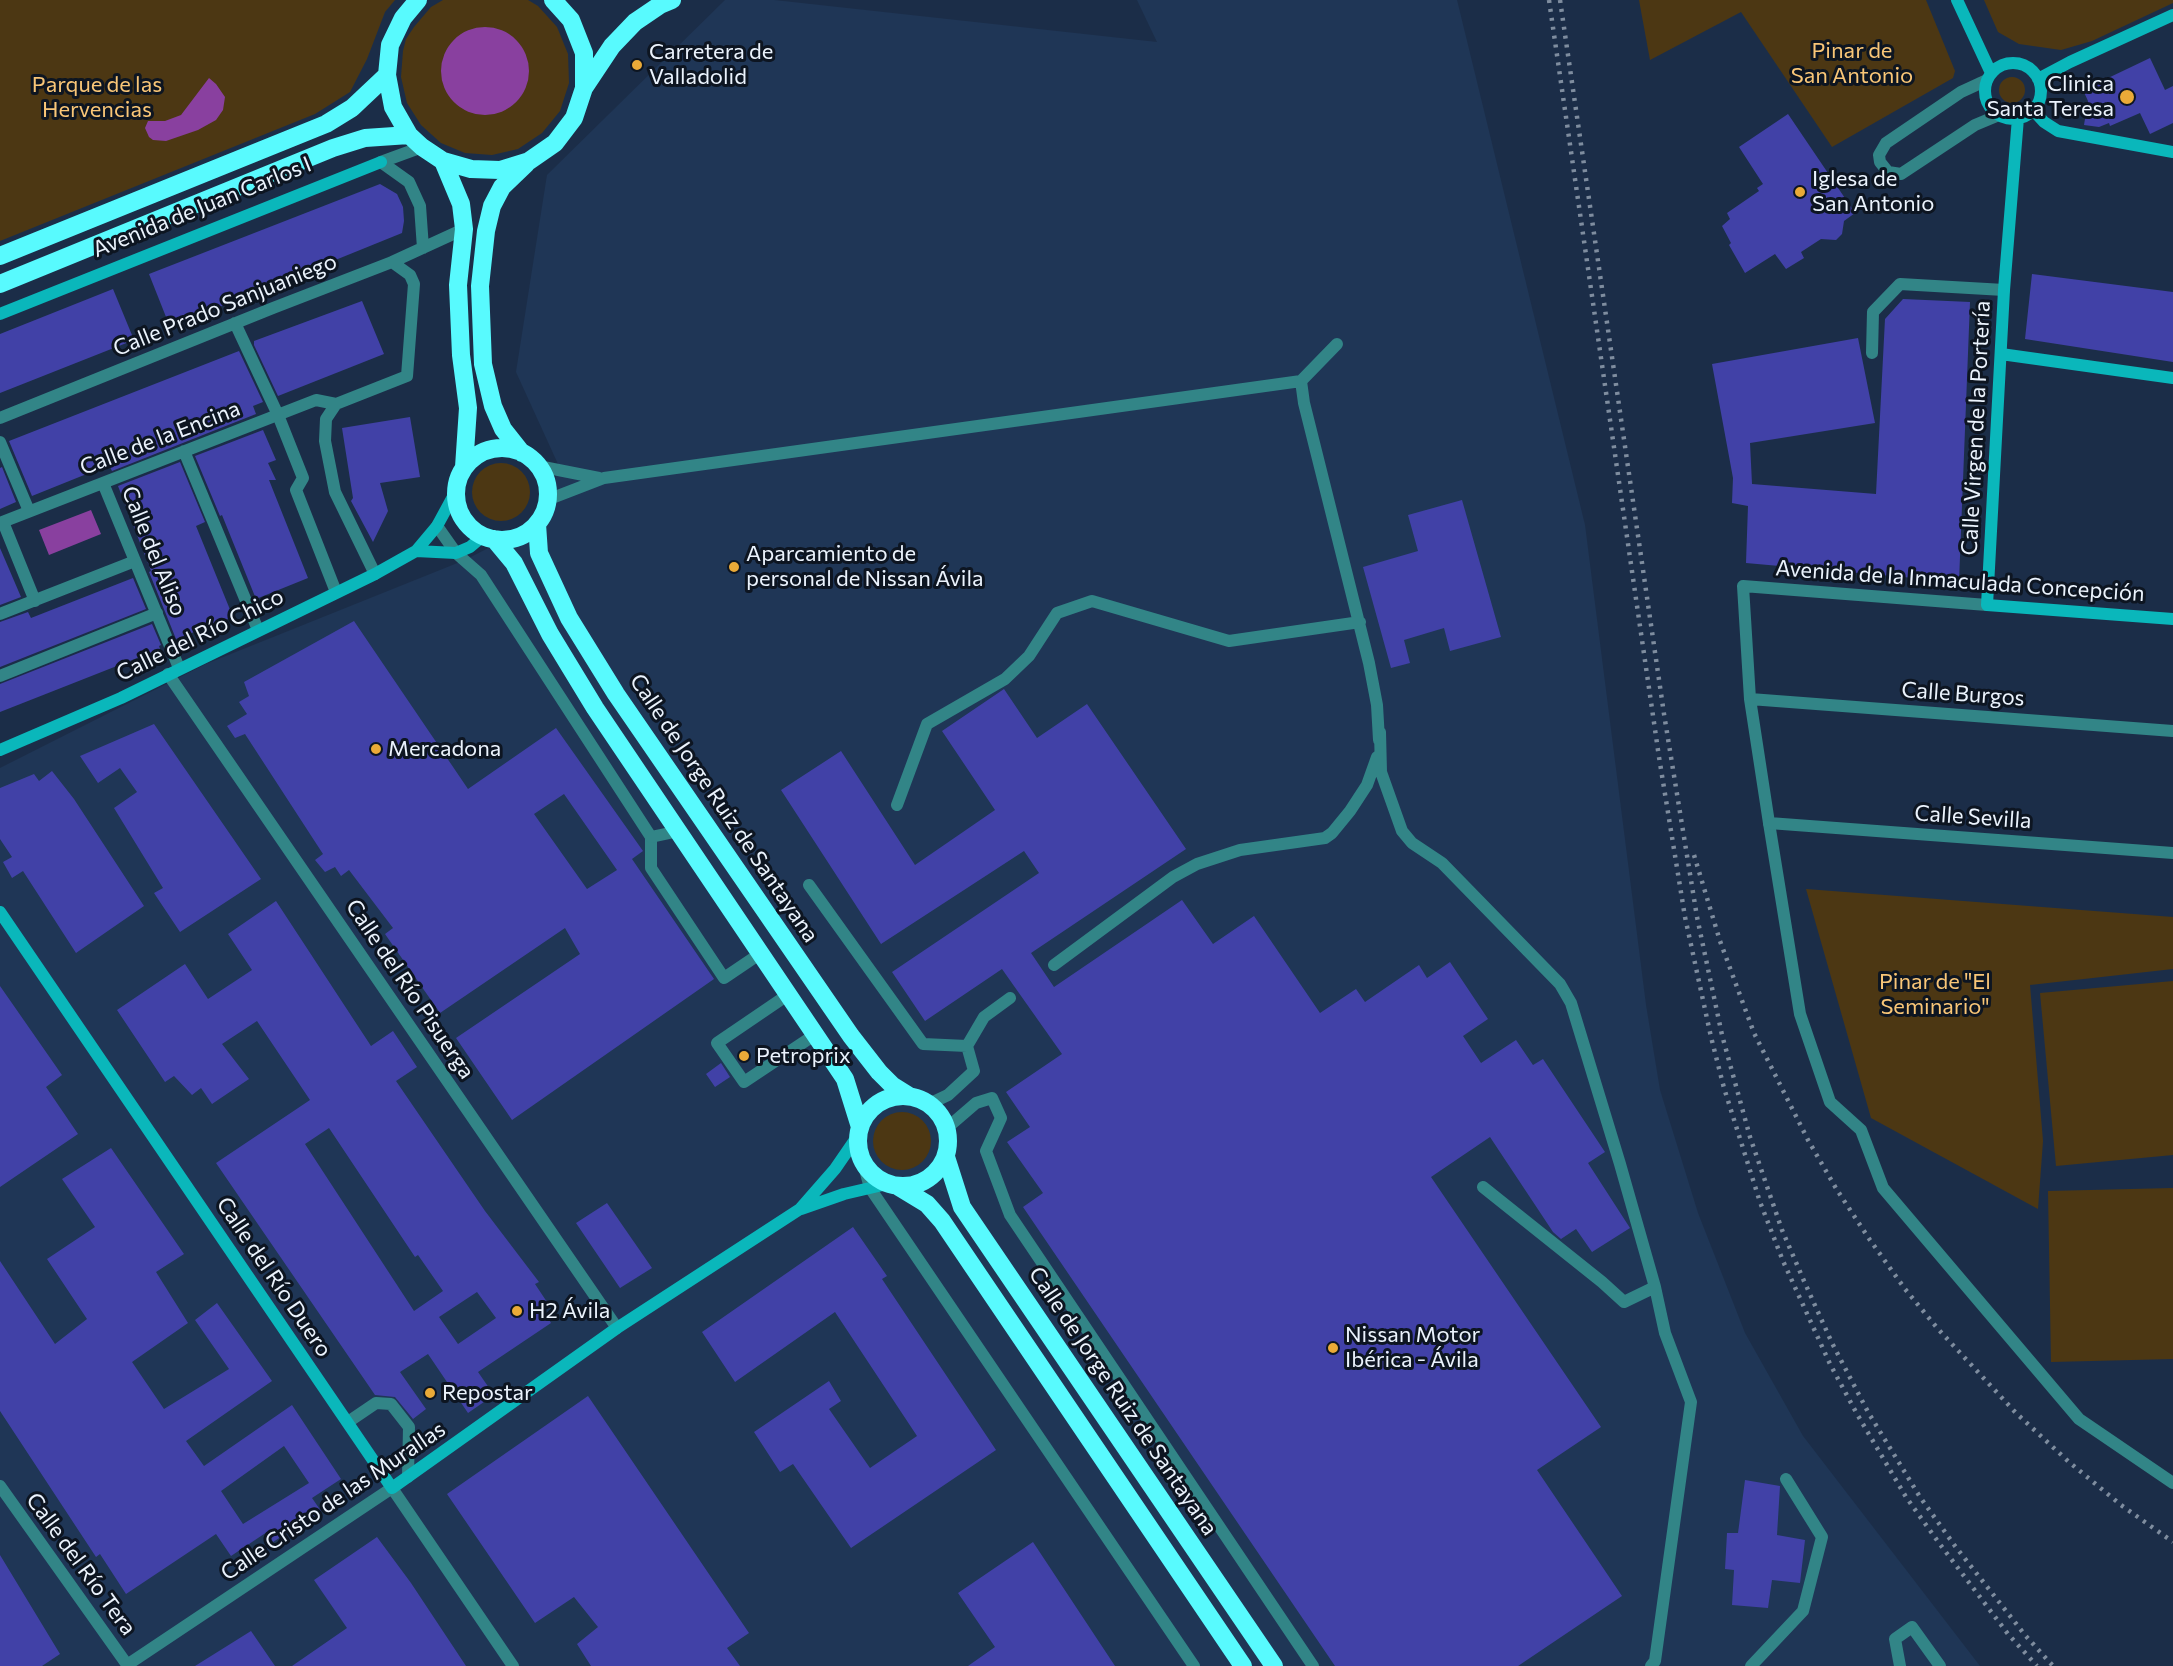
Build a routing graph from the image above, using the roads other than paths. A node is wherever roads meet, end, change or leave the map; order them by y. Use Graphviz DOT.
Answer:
graph roads {
  1 [pos="418,0"];
  2 [pos="553,0"];
  3 [pos="672,0"];
  4 [pos="1957,0"];
  5 [pos="2173,15"];
  6 [pos="387,75"];
  7 [pos="1989,77"];
  8 [pos="2038,79"];
  9 [pos="584,88"];
  10 [pos="2033,110"];
  11 [pos="1999,115"];
  12 [pos="2018,118"];
  13 [pos="416,141"];
  14 [pos="2173,152"];
  15 [pos="443,161"];
  16 [pos="529,161"];
  17 [pos="381,162"];
  18 [pos="464,229"];
  19 [pos="423,248"];
  20 [pos="0,256"];
  21 [pos="392,262"];
  22 [pos="0,284"];
  23 [pos="2004,290"];
  24 [pos="0,314"];
  25 [pos="235,323"];
  26 [pos="1337,344"];
  27 [pos="1872,353"];
  28 [pos="2001,354"];
  29 [pos="2173,378"];
  30 [pos="1301,381"];
  31 [pos="336,404"];
  32 [pos="278,415"];
  33 [pos="0,418"];
  34 [pos="0,442"];
  35 [pos="184,451"];
  36 [pos="522,453"];
  37 [pos="538,466"];
  38 [pos="464,467"];
  39 [pos="604,478"];
  40 [pos="103,483"];
  41 [pos="456,490"];
  42 [pos="547,500"];
  43 [pos="29,512"];
  44 [pos="2,522"];
  45 [pos="537,524"];
  46 [pos="437,526"];
  47 [pos="488,538"];
  48 [pos="416,551"];
  49 [pos="456,553"];
  50 [pos="135,561"];
  51 [pos="375,574"];
  52 [pos="336,592"];
  53 [pos="34,601"];
  54 [pos="1987,605"];
  55 [pos="157,613"];
  56 [pos="0,614"];
  57 [pos="2173,619"];
  58 [pos="1360,622"];
  59 [pos="258,630"];
  60 [pos="174,671"];
  61 [pos="0,676"];
  62 [pos="1750,699"];
  63 [pos="2173,731"];
  64 [pos="1380,732"];
  65 [pos="0,750"];
  66 [pos="897,805"];
  67 [pos="1769,823"];
  68 [pos="679,831"];
  69 [pos="651,837"];
  70 [pos="2173,853"];
  71 [pos="809,885"];
  72 [pos="0,912"];
  73 [pos="761,953"];
  74 [pos="1054,965"];
  75 [pos="789,994"];
  76 [pos="1010,998"];
  77 [pos="816,1034"];
  78 [pos="967,1046"];
  79 [pos="909,1096"];
  80 [pos="929,1104"];
  81 [pos="947,1128"];
  82 [pos="859,1132"];
  83 [pos="946,1156"];
  84 [pos="886,1186"];
  85 [pos="1483,1187"];
  86 [pos="800,1209"];
  87 [pos="1655,1287"];
  88 [pos="617,1328"];
  89 [pos="348,1422"];
  90 [pos="408,1477"];
  91 [pos="1786,1479"];
  92 [pos="2173,1483"];
  93 [pos="0,1486"];
  94 [pos="392,1488"];
  95 [pos="128,1665"];
  96 [pos="513,1666"];
  97 [pos="1194,1666"];
  98 [pos="1243,1666"];
  99 [pos="1274,1666"];
  100 [pos="1313,1666"];
  101 [pos="1651,1666"];
  102 [pos="1751,1666"];
  103 [pos="1900,1666"];
  104 [pos="1940,1666"];
  1 -- 6 [label="highway"];
  2 -- 9 [label="highway"];
  3 -- 9 [label="highway"];
  4 -- 7 [label="street"];
  5 -- 8 [label="street"];
  6 -- 13 [label="highway"];
  6 -- 20 [label="highway, Avenida de Juan Carlos I"];
  7 -- 8 [label="street"];
  7 -- 11 [label="street"];
  7 -- 11 [label="street"];
  8 -- 10 [label="street"];
  9 -- 16 [label="highway"];
  10 -- 12 [label="street"];
  10 -- 14 [label="street"];
  11 -- 12 [label="street"];
  12 -- 23 [label="street, Calle Virgen de la Portería"];
  13 -- 15 [label="highway"];
  13 -- 17 [label="street, Avenida de Juan Carlos I"];
  13 -- 22 [label="highway, Avenida de Juan Carlos I"];
  15 -- 16 [label="highway"];
  15 -- 18 [label="highway"];
  16 -- 36 [label="highway"];
  17 -- 19 [label="street"];
  17 -- 24 [label="street, Avenida de Juan Carlos I"];
  18 -- 19 [label="street, Calle Prado Sanjuaniego"];
  18 -- 38 [label="highway"];
  19 -- 21 [label="street, Calle Prado Sanjuaniego"];
  21 -- 25 [label="street, Calle Prado Sanjuaniego"];
  21 -- 31 [label="street"];
  23 -- 27 [label="street, Calle Virgen de la Portería"];
  23 -- 28 [label="street, Calle Virgen de la Portería"];
  25 -- 32 [label="street"];
  25 -- 33 [label="street, Calle Prado Sanjuaniego"];
  26 -- 30 [label="street"];
  28 -- 29 [label="street"];
  28 -- 54 [label="street, Calle Virgen de la Portería"];
  30 -- 39 [label="street"];
  30 -- 58 [label="street"];
  31 -- 32 [label="street, Calle de la Encina"];
  31 -- 51 [label="street"];
  32 -- 35 [label="street, Calle de la Encina"];
  32 -- 52 [label="street"];
  34 -- 43 [label="street"];
  35 -- 40 [label="street, Calle de la Encina"];
  35 -- 59 [label="street"];
  36 -- 37 [label="highway"];
  36 -- 38 [label="highway"];
  37 -- 39 [label="street"];
  37 -- 42 [label="highway"];
  38 -- 41 [label="highway"];
  39 -- 42 [label="street"];
  40 -- 43 [label="street, Calle de la Encina"];
  40 -- 50 [label="street, Calle del Aliso"];
  41 -- 46 [label="street, Calle del Río Chico"];
  41 -- 47 [label="highway"];
  42 -- 45 [label="highway, Calle de Jorge Ruiz de Santayana"];
  43 -- 44 [label="street, Calle de la Encina"];
  44 -- 53 [label="street"];
  45 -- 47 [label="highway"];
  45 -- 79 [label="highway, Calle de Jorge Ruiz de Santayana"];
  46 -- 48 [label="street, Calle del Río Chico"];
  46 -- 49 [label="street"];
  47 -- 49 [label="street"];
  47 -- 68 [label="highway"];
  48 -- 49 [label="street"];
  48 -- 51 [label="street, Calle del Río Chico"];
  49 -- 69 [label="street"];
  50 -- 53 [label="street"];
  50 -- 55 [label="street, Calle del Aliso"];
  51 -- 52 [label="street, Calle del Río Chico"];
  52 -- 59 [label="street, Calle del Río Chico"];
  53 -- 56 [label="street"];
  54 -- 57 [label="street, Avenida de la Inmaculada Concepción"];
  54 -- 62 [label="street, Avenida de la Inmaculada Concepción"];
  55 -- 60 [label="street, Calle del Aliso"];
  55 -- 61 [label="street"];
  58 -- 64 [label="street"];
  58 -- 66 [label="street"];
  59 -- 60 [label="street, Calle del Río Chico"];
  60 -- 65 [label="street, Calle del Río Chico"];
  60 -- 88 [label="street, Calle del Río Pisuerga"];
  62 -- 63 [label="street, Calle Burgos"];
  62 -- 67 [label="street"];
  64 -- 74 [label="street"];
  64 -- 87 [label="street"];
  67 -- 70 [label="street, Calle Sevilla"];
  67 -- 92 [label="street"];
  68 -- 69 [label="street"];
  68 -- 73 [label="highway"];
  69 -- 73 [label="street"];
  71 -- 78 [label="street"];
  72 -- 89 [label="street, Calle del Río Duero"];
  73 -- 75 [label="highway"];
  75 -- 77 [label="highway"];
  75 -- 77 [label="street"];
  76 -- 78 [label="street"];
  77 -- 82 [label="highway"];
  78 -- 80 [label="street"];
  79 -- 80 [label="highway, Calle de Jorge Ruiz de Santayana"];
  79 -- 82 [label="highway"];
  80 -- 81 [label="highway"];
  81 -- 83 [label="highway, Calle de Jorge Ruiz de Santayana"];
  81 -- 100 [label="street"];
  82 -- 84 [label="highway"];
  82 -- 86 [label="street, Calle Cristo de las Murallas"];
  83 -- 84 [label="highway"];
  83 -- 99 [label="highway, Calle de Jorge Ruiz de Santayana"];
  84 -- 86 [label="street, Calle Cristo de las Murallas"];
  84 -- 97 [label="street"];
  84 -- 98 [label="highway"];
  85 -- 87 [label="street"];
  86 -- 88 [label="street, Calle Cristo de las Murallas"];
  87 -- 101 [label="street"];
  88 -- 90 [label="street, Calle Cristo de las Murallas"];
  89 -- 90 [label="street"];
  89 -- 94 [label="street, Calle del Río Duero"];
  90 -- 94 [label="street, Calle Cristo de las Murallas"];
  91 -- 102 [label="street"];
  93 -- 95 [label="street, Calle del Río Tera"];
  94 -- 95 [label="street, Calle Cristo de las Murallas"];
  94 -- 96 [label="street, Calle del Río Duero"];
  103 -- 104 [label="street"];
}
